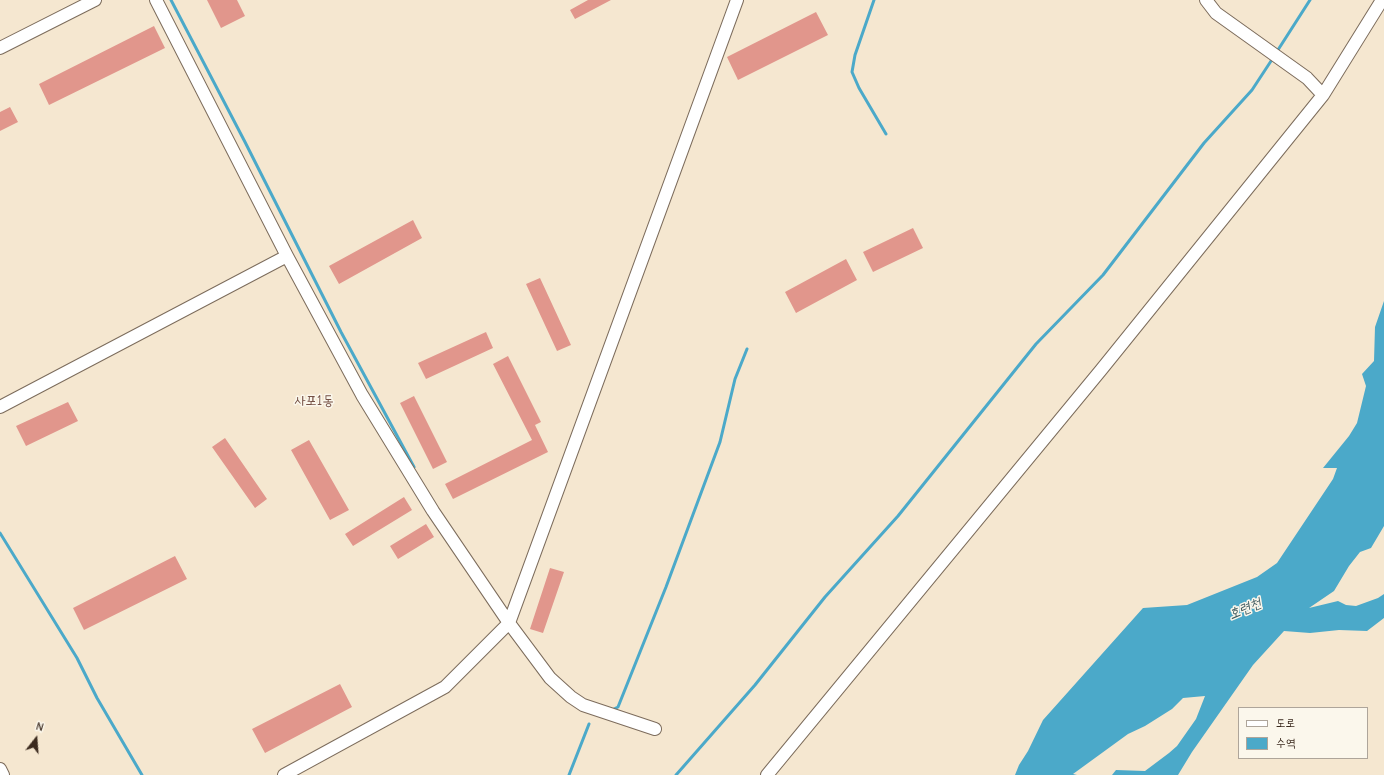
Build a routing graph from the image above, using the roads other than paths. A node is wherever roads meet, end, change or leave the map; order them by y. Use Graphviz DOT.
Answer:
graph roads {
  1 [pos="95,0"];
  2 [pos="156,0"];
  3 [pos="737,0"];
  4 [pos="1206,0"];
  5 [pos="1382,0"];
  6 [pos="0,48"];
  7 [pos="1323,95"];
  8 [pos="287,256"];
  9 [pos="0,408"];
  10 [pos="509,623"];
  11 [pos="655,729"];
  12 [pos="0,769"];
  13 [pos="3,775"];
  14 [pos="284,775"];
  15 [pos="767,775"];
  1 -- 6 [label="street"];
  2 -- 8 [label="street"];
  3 -- 10 [label="street"];
  4 -- 7 [label="street"];
  5 -- 7 [label="street"];
  7 -- 15 [label="street"];
  8 -- 9 [label="street"];
  8 -- 10 [label="street"];
  10 -- 11 [label="street"];
  10 -- 14 [label="street"];
  12 -- 13 [label="street"];
}
